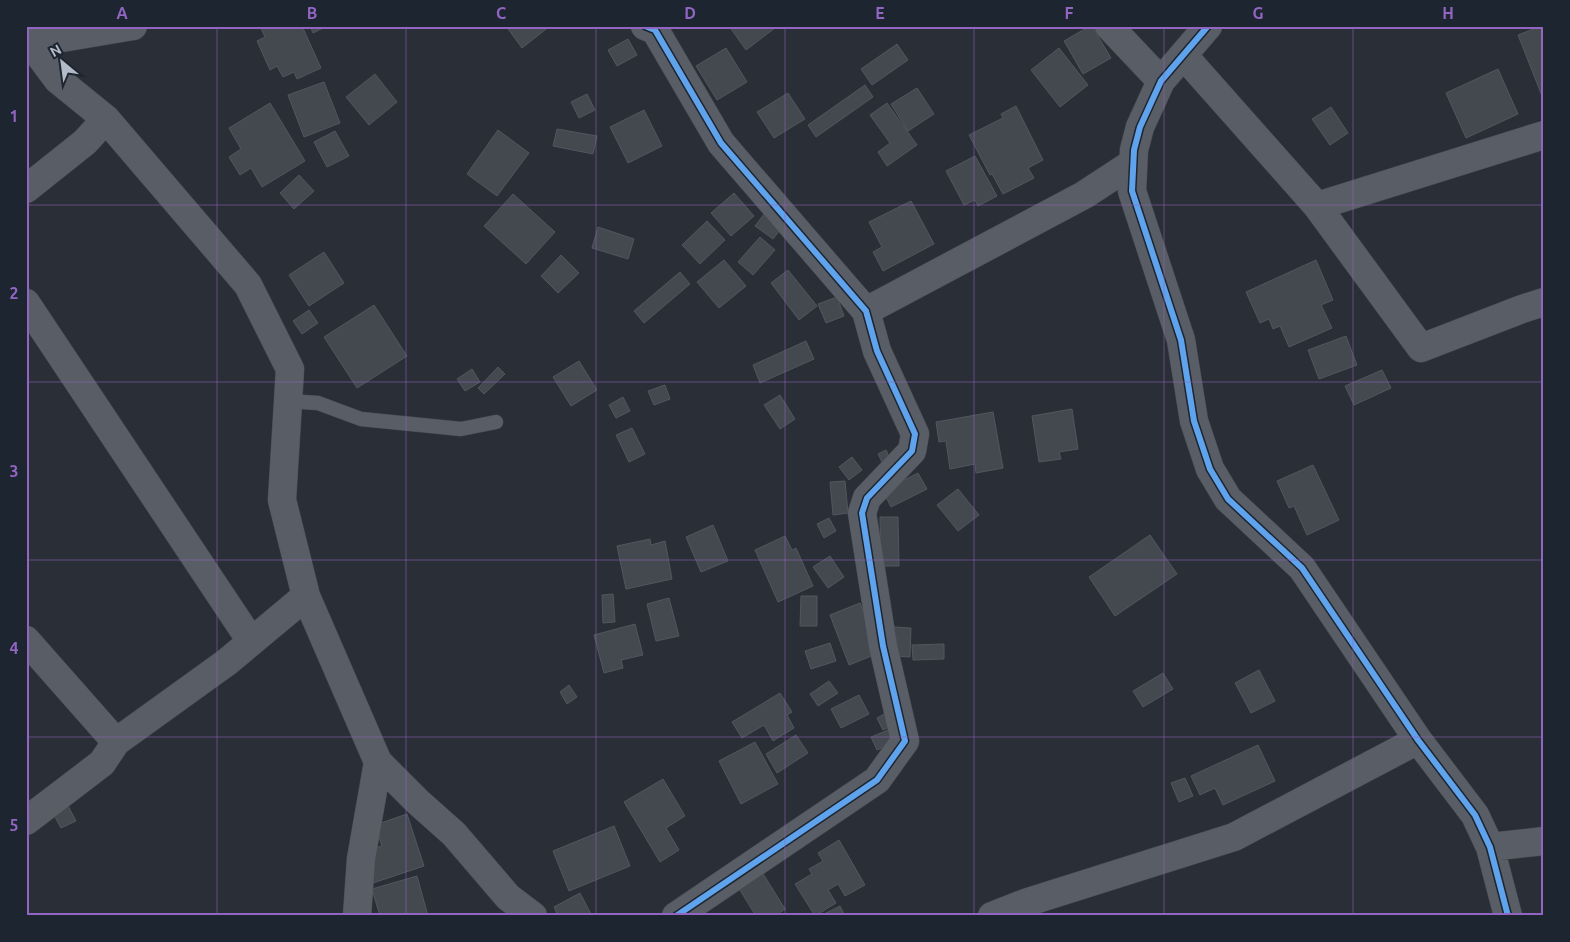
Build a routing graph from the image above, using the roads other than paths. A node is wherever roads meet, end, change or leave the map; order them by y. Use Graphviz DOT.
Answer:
graph roads {
  1 [pos="132,26"];
  2 [pos="645,26"];
  3 [pos="1109,26"];
  4 [pos="1208,26"];
  5 [pos="28,39"];
  6 [pos="1184,56"];
  7 [pos="1161,81"];
  8 [pos="106,119"];
  9 [pos="1544,135"];
  10 [pos="1133,163"];
  11 [pos="26,189"];
  12 [pos="1317,206"];
  13 [pos="1544,302"];
  14 [pos="26,303"];
  15 [pos="866,312"];
  16 [pos="287,400"];
  17 [pos="496,422"];
  18 [pos="306,596"];
  19 [pos="26,640"];
  20 [pos="252,641"];
  21 [pos="1418,740"];
  22 [pos="116,742"];
  23 [pos="378,762"];
  24 [pos="26,821"];
  25 [pos="1544,841"];
  26 [pos="1490,847"];
  27 [pos="357,916"];
  28 [pos="533,916"];
  29 [pos="676,916"];
  30 [pos="992,916"];
  31 [pos="1508,916"];
  1 -- 5 [label="street"];
  2 -- 15 [label="street"];
  3 -- 7 [label="street"];
  4 -- 6 [label="street"];
  5 -- 8 [label="street"];
  6 -- 7 [label="street"];
  6 -- 12 [label="street"];
  7 -- 10 [label="street"];
  8 -- 11 [label="street"];
  8 -- 16 [label="street"];
  9 -- 12 [label="street"];
  10 -- 15 [label="street"];
  10 -- 21 [label="street"];
  12 -- 13 [label="street"];
  14 -- 20 [label="street"];
  15 -- 29 [label="street"];
  16 -- 17 [label="lane"];
  16 -- 18 [label="street"];
  18 -- 20 [label="street"];
  18 -- 23 [label="street"];
  19 -- 22 [label="street"];
  20 -- 22 [label="street"];
  21 -- 26 [label="street"];
  21 -- 30 [label="street"];
  22 -- 24 [label="street"];
  23 -- 27 [label="street"];
  23 -- 28 [label="street"];
  25 -- 26 [label="street"];
  26 -- 31 [label="street"];
}
